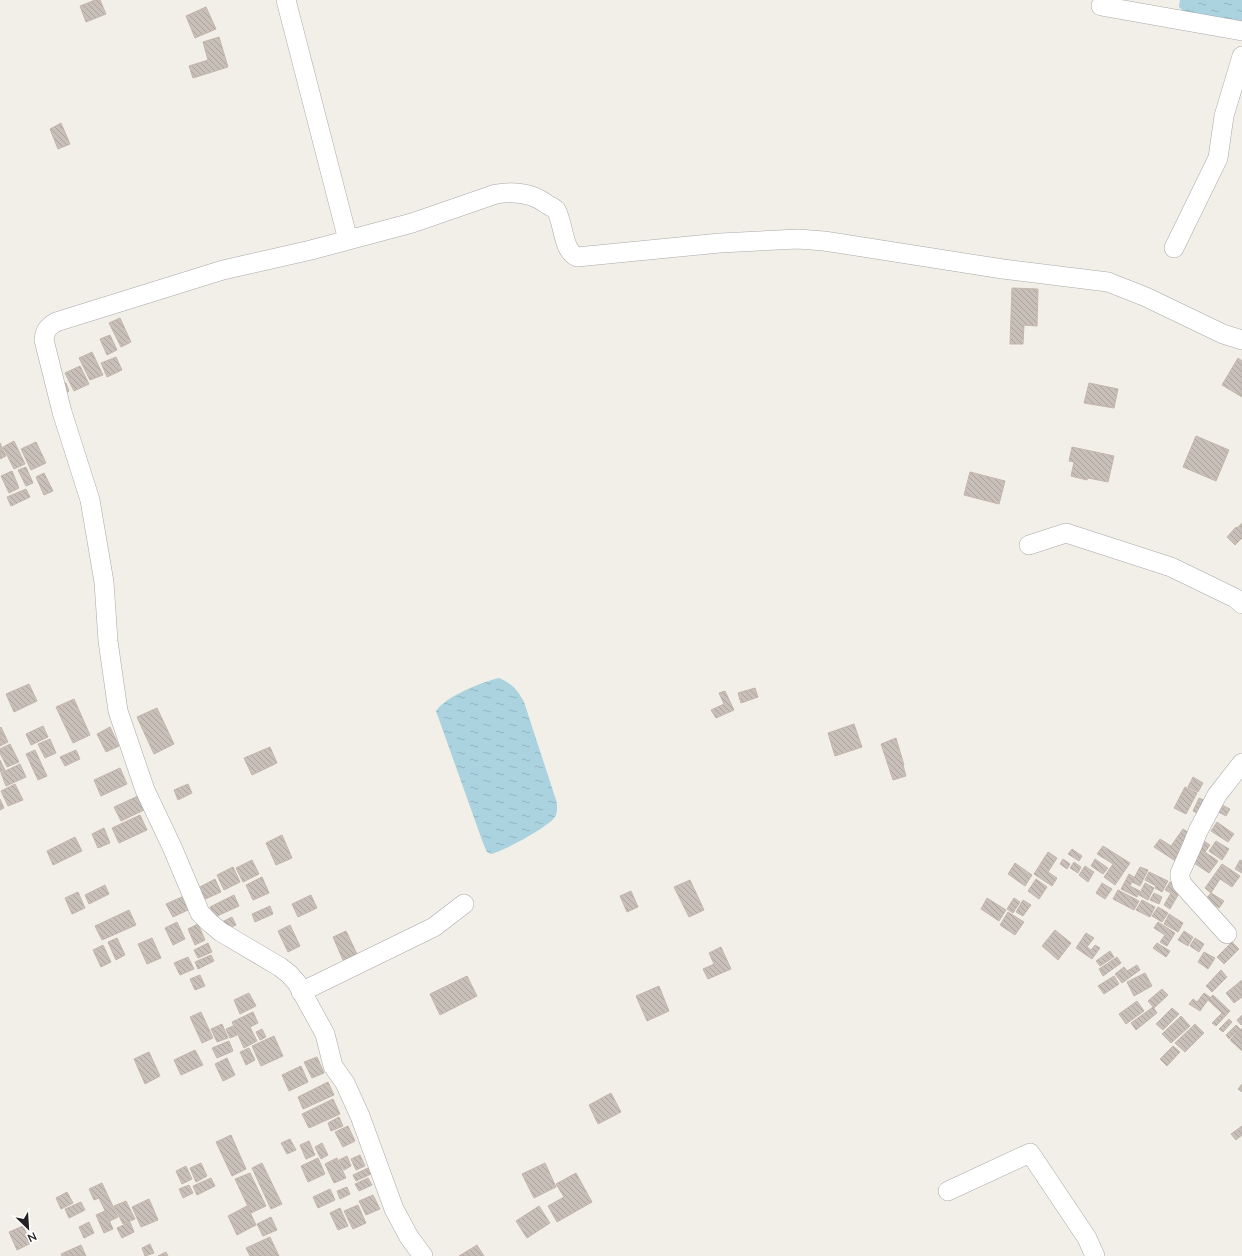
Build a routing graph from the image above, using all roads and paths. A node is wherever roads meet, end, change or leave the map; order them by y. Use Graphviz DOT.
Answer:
graph roads {
  1 [pos="286,0"];
  2 [pos="1101,6"];
  3 [pos="1242,31"];
  4 [pos="1242,56"];
  5 [pos="348,240"];
  6 [pos="1174,248"];
  7 [pos="1242,340"];
  8 [pos="1029,545"];
  9 [pos="1242,604"];
  10 [pos="1242,763"];
  11 [pos="464,904"];
  12 [pos="1228,934"];
  13 [pos="301,992"];
  14 [pos="948,1191"];
  15 [pos="423,1256"];
  16 [pos="1095,1256"];
  1 -- 5 [label="street"];
  2 -- 3 [label="street"];
  4 -- 6 [label="street"];
  5 -- 7 [label="street"];
  5 -- 13 [label="street"];
  8 -- 9 [label="street"];
  10 -- 12 [label="street"];
  11 -- 13 [label="street"];
  13 -- 15 [label="street"];
  14 -- 16 [label="street"];
}
